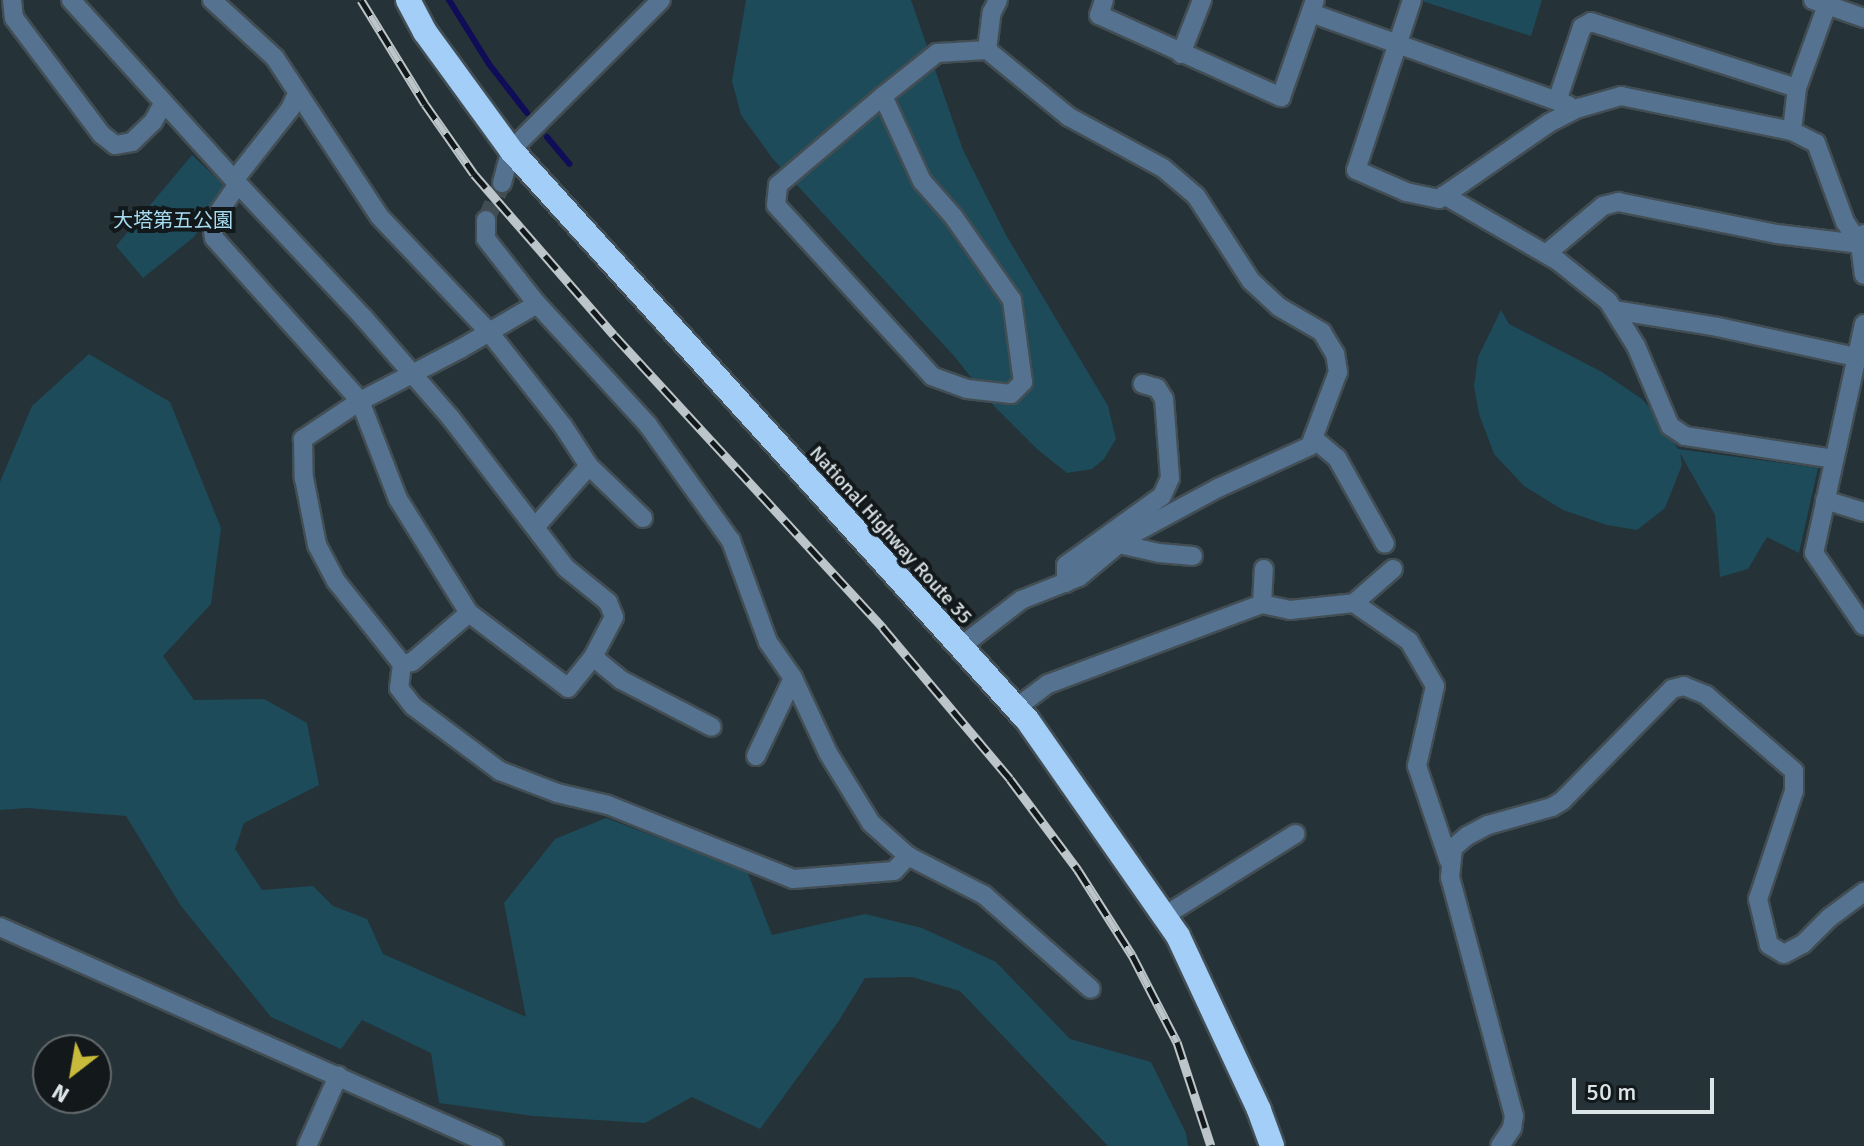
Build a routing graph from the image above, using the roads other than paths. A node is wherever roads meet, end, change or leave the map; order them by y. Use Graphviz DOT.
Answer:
graph roads {
  1 [pos="12,0"];
  2 [pos="71,0"];
  3 [pos="212,0"];
  4 [pos="408,0"];
  5 [pos="661,0"];
  6 [pos="998,0"];
  7 [pos="1104,0"];
  8 [pos="1202,0"];
  9 [pos="1412,0"];
  10 [pos="1820,2"];
  11 [pos="1313,7"];
  12 [pos="1864,18"];
  13 [pos="1397,45"];
  14 [pos="987,50"];
  15 [pos="1181,54"];
  16 [pos="1797,88"];
  17 [pos="297,94"];
  18 [pos="883,96"];
  19 [pos="1557,101"];
  20 [pos="163,104"];
  21 [pos="1579,108"];
  22 [pos="1792,131"];
  23 [pos="511,150"];
  24 [pos="236,181"];
  25 [pos="502,183"];
  26 [pos="1444,195"];
  27 [pos="486,220"];
  28 [pos="1862,239"];
  29 [pos="1546,254"];
  30 [pos="1864,274"];
  31 [pos="537,304"];
  32 [pos="1614,310"];
  33 [pos="1864,324"];
  34 [pos="489,332"];
  35 [pos="1856,357"];
  36 [pos="413,374"];
  37 [pos="1143,384"];
  38 [pos="1856,392"];
  39 [pos="360,401"];
  40 [pos="1313,438"];
  41 [pos="1834,459"];
  42 [pos="589,466"];
  43 [pos="1825,500"];
  44 [pos="1864,512"];
  45 [pos="643,518"];
  46 [pos="535,527"];
  47 [pos="1119,544"];
  48 [pos="1385,544"];
  49 [pos="1193,556"];
  50 [pos="1264,569"];
  51 [pos="1393,569"];
  52 [pos="1066,583"];
  53 [pos="1354,603"];
  54 [pos="1262,604"];
  55 [pos="469,613"];
  56 [pos="1864,626"];
  57 [pos="960,647"];
  58 [pos="593,657"];
  59 [pos="402,664"];
  60 [pos="793,678"];
  61 [pos="1016,708"];
  62 [pos="712,727"];
  63 [pos="756,756"];
  64 [pos="1295,834"];
  65 [pos="908,856"];
  66 [pos="1449,861"];
  67 [pos="1864,892"];
  68 [pos="1164,916"];
  69 [pos="0,927"];
  70 [pos="1091,989"];
  71 [pos="338,1076"];
  72 [pos="307,1146"];
  73 [pos="494,1146"];
  74 [pos="1272,1146"];
  75 [pos="1500,1146"];
  1 -- 20 [label="street"];
  2 -- 20 [label="street"];
  3 -- 17 [label="street"];
  4 -- 23 [label="highway, National Highway Route 35"];
  5 -- 23 [label="street"];
  6 -- 14 [label="street"];
  7 -- 15 [label="street"];
  8 -- 15 [label="street"];
  9 -- 13 [label="street"];
  10 -- 12 [label="street"];
  10 -- 16 [label="street"];
  11 -- 13 [label="street"];
  11 -- 15 [label="street"];
  13 -- 19 [label="street"];
  13 -- 26 [label="street"];
  14 -- 18 [label="street"];
  14 -- 40 [label="street"];
  16 -- 19 [label="street"];
  16 -- 22 [label="street"];
  17 -- 24 [label="street"];
  17 -- 34 [label="street"];
  18 -- 18 [label="street"];
  19 -- 21 [label="street"];
  20 -- 24 [label="street"];
  21 -- 22 [label="street"];
  21 -- 26 [label="street"];
  22 -- 28 [label="street"];
  23 -- 25 [label="street"];
  23 -- 57 [label="highway, National Highway Route 35"];
  24 -- 36 [label="street"];
  24 -- 39 [label="street"];
  26 -- 29 [label="street"];
  27 -- 31 [label="street"];
  28 -- 29 [label="street"];
  28 -- 30 [label="street"];
  29 -- 32 [label="street"];
  31 -- 34 [label="street"];
  31 -- 60 [label="street"];
  32 -- 35 [label="street"];
  32 -- 41 [label="street"];
  33 -- 35 [label="street"];
  34 -- 36 [label="street"];
  34 -- 42 [label="street"];
  35 -- 38 [label="street"];
  36 -- 39 [label="street"];
  36 -- 46 [label="street"];
  37 -- 52 [label="street"];
  38 -- 41 [label="street"];
  39 -- 55 [label="street"];
  39 -- 59 [label="street"];
  40 -- 47 [label="street"];
  40 -- 48 [label="street"];
  41 -- 43 [label="street"];
  42 -- 45 [label="street"];
  42 -- 46 [label="street"];
  43 -- 44 [label="street"];
  43 -- 56 [label="street"];
  46 -- 58 [label="street"];
  47 -- 49 [label="street"];
  47 -- 52 [label="street"];
  50 -- 54 [label="street"];
  51 -- 53 [label="street"];
  52 -- 57 [label="street"];
  53 -- 54 [label="street"];
  53 -- 66 [label="street"];
  54 -- 61 [label="street"];
  55 -- 58 [label="street"];
  55 -- 59 [label="street"];
  57 -- 61 [label="highway, National Highway Route 35"];
  58 -- 62 [label="street"];
  59 -- 65 [label="street"];
  60 -- 63 [label="street"];
  60 -- 65 [label="street"];
  61 -- 68 [label="highway, National Highway Route 35"];
  64 -- 68 [label="street"];
  65 -- 70 [label="street"];
  66 -- 67 [label="street"];
  66 -- 75 [label="street"];
  68 -- 74 [label="highway, National Highway Route 35"];
  69 -- 71 [label="street"];
  71 -- 72 [label="street"];
  71 -- 73 [label="street"];
}
